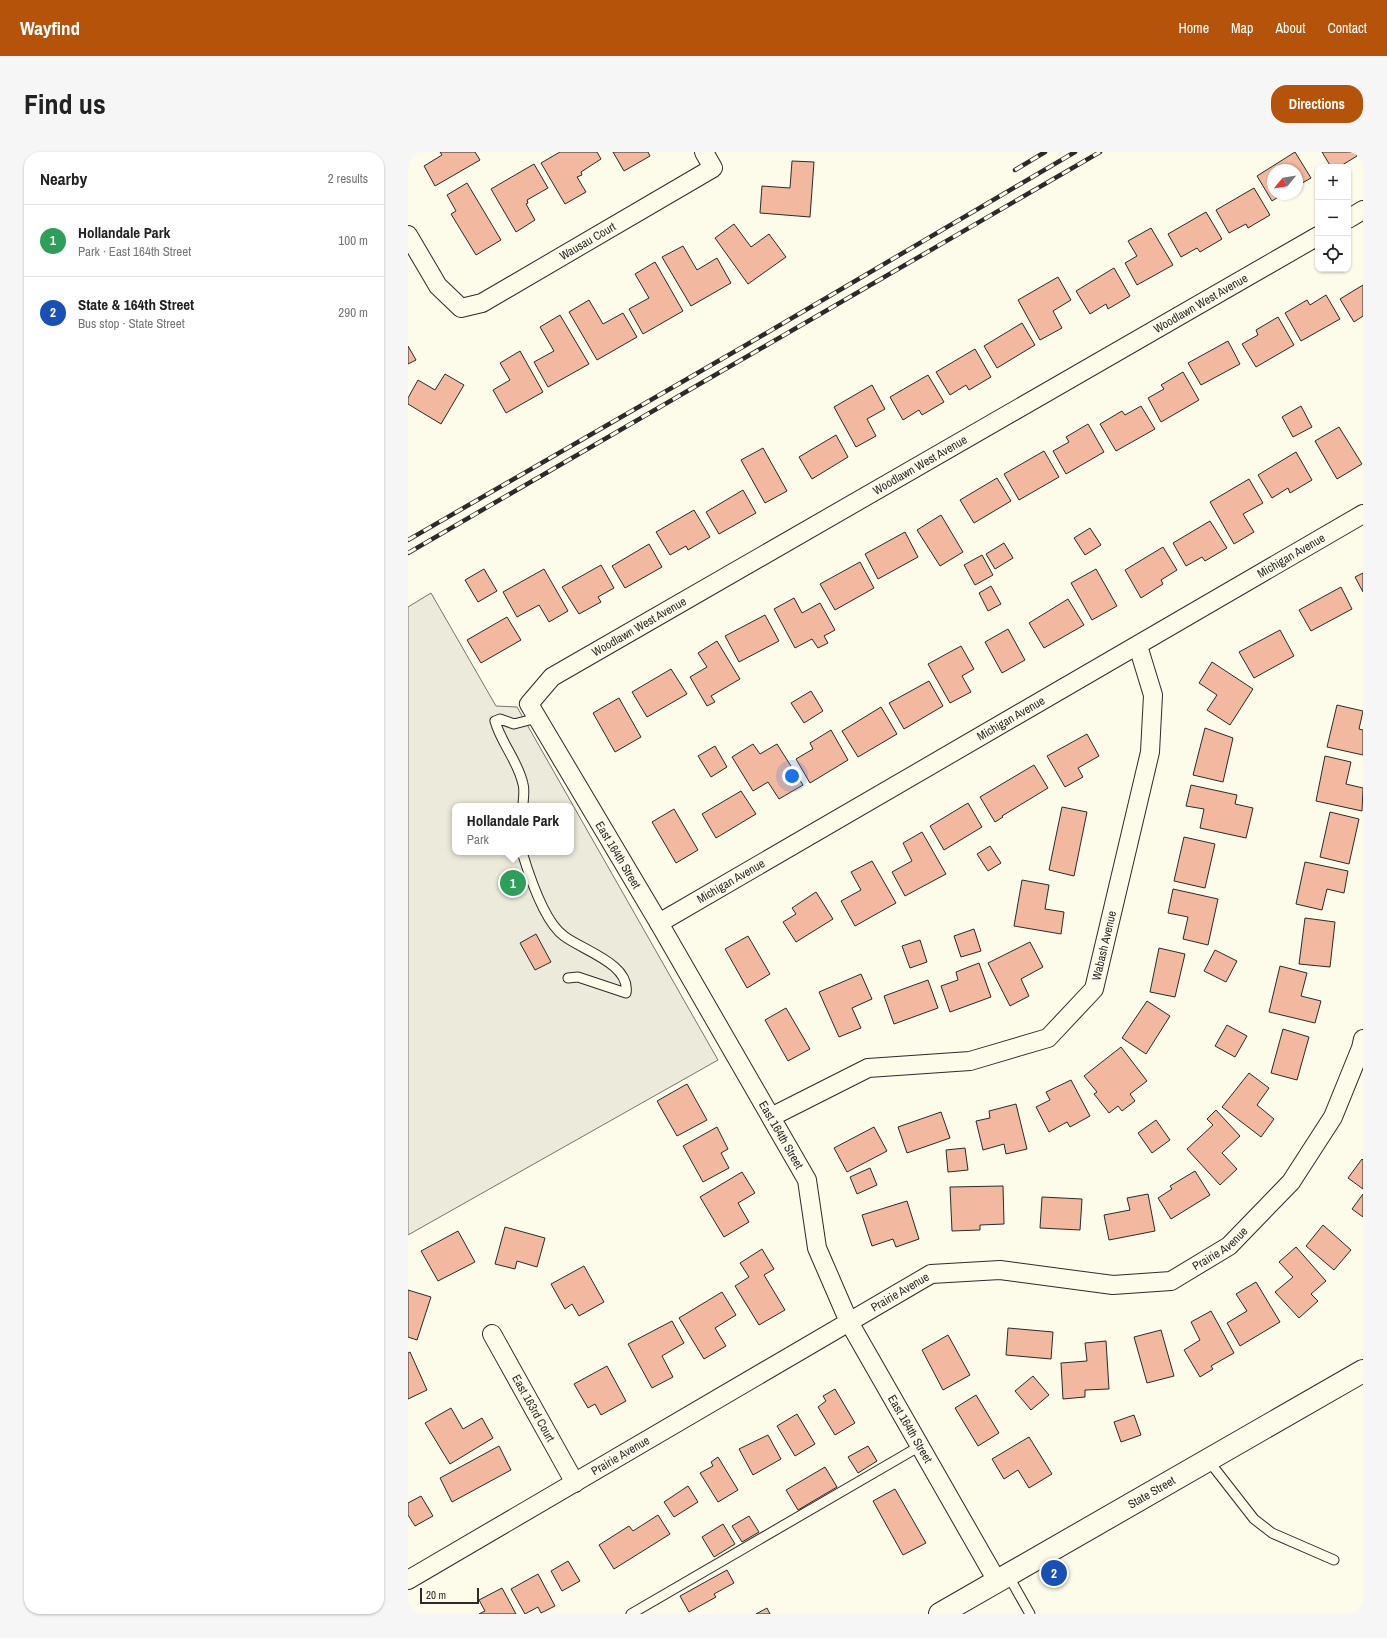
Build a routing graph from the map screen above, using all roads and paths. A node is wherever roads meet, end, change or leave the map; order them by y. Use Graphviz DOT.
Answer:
graph roads {
  1 [pos="704,152"];
  2 [pos="1363,210"];
  3 [pos="1351,217"];
  4 [pos="408,235"];
  5 [pos="1315,238"];
  6 [pos="1363,514"];
  7 [pos="1138,646"];
  8 [pos="533,711"];
  9 [pos="523,803"];
  10 [pos="523,855"];
  11 [pos="659,923"];
  12 [pos="568,978"];
  13 [pos="1363,1039"];
  14 [pos="771,1117"];
  15 [pos="849,1322"];
  16 [pos="492,1334"];
  17 [pos="1363,1370"];
  18 [pos="920,1446"];
  19 [pos="1208,1460"];
  20 [pos="575,1482"];
  21 [pos="1334,1560"];
  22 [pos="1002,1578"];
  23 [pos="408,1580"];
  24 [pos="631,1614"];
  25 [pos="940,1614"];
  26 [pos="1030,1614"];
  1 -- 4 [label="street, Wausau Court"];
  2 -- 3 [label="street"];
  5 -- 8 [label="street, Woodlawn West Avenue"];
  6 -- 7 [label="street, Michigan Avenue"];
  7 -- 11 [label="street, Michigan Avenue"];
  7 -- 14 [label="street, Wabash Avenue"];
  8 -- 9 [label="lane"];
  8 -- 11 [label="street, East 164th Street"];
  10 -- 12 [label="lane"];
  11 -- 14 [label="street, East 164th Street"];
  13 -- 15 [label="street, Prairie Avenue"];
  14 -- 15 [label="street, East 164th Street"];
  15 -- 18 [label="street, East 164th Street"];
  15 -- 20 [label="street, Prairie Avenue"];
  16 -- 20 [label="street, East 163rd Court"];
  17 -- 19 [label="street, State Street"];
  18 -- 22 [label="street, East 164th Street"];
  18 -- 24 [label="lane"];
  19 -- 21 [label="lane"];
  19 -- 22 [label="street, State Street"];
  20 -- 23 [label="street, Prairie Avenue"];
  22 -- 25 [label="street, State Street"];
  22 -- 26 [label="lane"];
}
